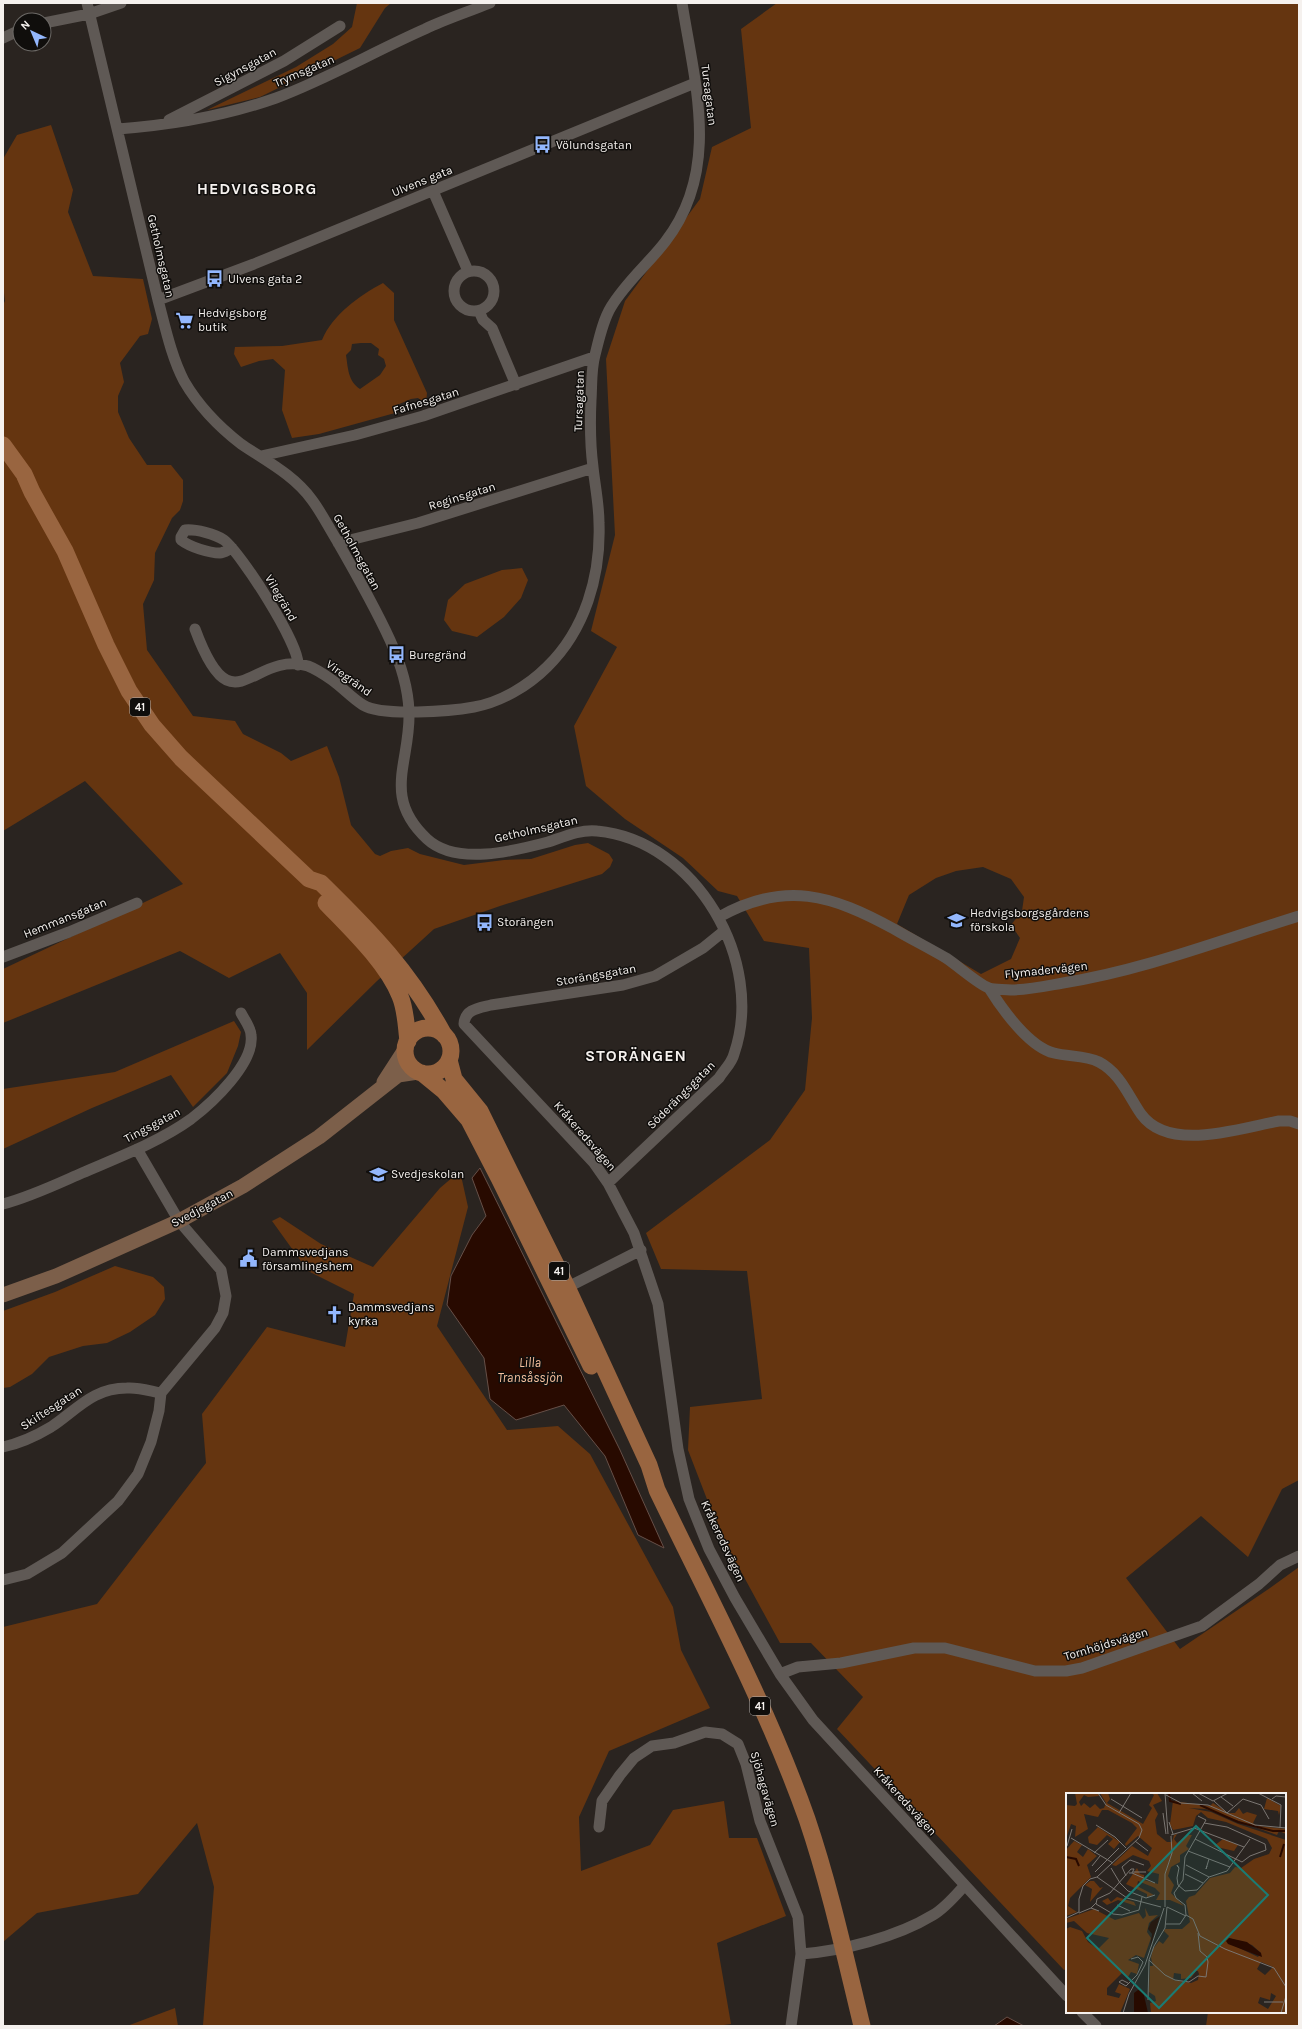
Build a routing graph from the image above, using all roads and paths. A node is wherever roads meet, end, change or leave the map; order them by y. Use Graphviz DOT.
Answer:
graph roads {
  1 [pos="121,3"];
  2 [pos="490,3"];
  3 [pos="682,3"];
  4 [pos="88,8"];
  5 [pos="52,20"];
  6 [pos="340,26"];
  7 [pos="695,83"];
  8 [pos="159,125"];
  9 [pos="118,128"];
  10 [pos="433,191"];
  11 [pos="468,271"];
  12 [pos="158,300"];
  13 [pos="479,311"];
  14 [pos="594,357"];
  15 [pos="516,385"];
  16 [pos="3,445"];
  17 [pos="261,456"];
  18 [pos="3,461"];
  19 [pos="593,468"];
  20 [pos="32,492"];
  21 [pos="338,543"];
  22 [pos="232,548"];
  23 [pos="195,629"];
  24 [pos="298,665"];
  25 [pos="409,712"];
  26 [pos="309,879"];
  27 [pos="137,903"];
  28 [pos="1299,916"];
  29 [pos="719,917"];
  30 [pos="724,931"];
  31 [pos="3,957"];
  32 [pos="989,988"];
  33 [pos="241,1013"];
  34 [pos="464,1019"];
  35 [pos="444,1035"];
  36 [pos="407,1044"];
  37 [pos="449,1060"];
  38 [pos="420,1072"];
  39 [pos="382,1086"];
  40 [pos="1299,1124"];
  41 [pos="137,1149"];
  42 [pos="608,1183"];
  43 [pos="3,1204"];
  44 [pos="178,1221"];
  45 [pos="641,1250"];
  46 [pos="561,1290"];
  47 [pos="3,1296"];
  48 [pos="161,1393"];
  49 [pos="3,1447"];
  50 [pos="1299,1556"];
  51 [pos="3,1580"];
  52 [pos="780,1674"];
  53 [pos="599,1827"];
  54 [pos="964,1886"];
  55 [pos="801,1954"];
  56 [pos="1066,1995"];
  57 [pos="1083,2013"];
  58 [pos="791,2026"];
  59 [pos="862,2026"];
  60 [pos="1096,2026"];
  1 -- 4 [label="street"];
  2 -- 8 [label="street, Trymsgatan"];
  3 -- 7 [label="street, Tursagatan"];
  4 -- 5 [label="street"];
  4 -- 9 [label="street, Getholmsgatan"];
  6 -- 8 [label="street, Sigynsgatan"];
  7 -- 10 [label="street, Ulvens gata"];
  7 -- 14 [label="street, Tursagatan"];
  8 -- 9 [label="street, Trymsgatan"];
  9 -- 12 [label="street, Getholmsgatan"];
  10 -- 11 [label="street"];
  10 -- 12 [label="street, Ulvens gata"];
  11 -- 13 [label="street"];
  11 -- 13 [label="street"];
  12 -- 17 [label="street, Getholmsgatan"];
  13 -- 15 [label="street"];
  14 -- 15 [label="street, Fafnesgatan"];
  14 -- 19 [label="street, Tursagatan"];
  15 -- 17 [label="street, Fafnesgatan"];
  16 -- 20 [label="main road, 41"];
  17 -- 21 [label="street, Getholmsgatan"];
  18 -- 20 [label="main road, 41"];
  19 -- 21 [label="street, Reginsgatan"];
  19 -- 25 [label="street, Tursagatan"];
  20 -- 26 [label="main road, 41"];
  21 -- 25 [label="street, Getholmsgatan"];
  22 -- 24 [label="street, Vilegränd"];
  23 -- 24 [label="street"];
  24 -- 25 [label="street, Viregränd"];
  25 -- 29 [label="street, Getholmsgatan"];
  26 -- 35 [label="main road, 41"];
  26 -- 36 [label="main road, 41"];
  27 -- 31 [label="street, Hemmansgatan"];
  28 -- 32 [label="street, Flymadervägen"];
  29 -- 30 [label="street, Söderängsgatan"];
  29 -- 32 [label="street, Flymadervägen"];
  30 -- 34 [label="street, Storängsgatan"];
  30 -- 42 [label="street, Söderängsgatan"];
  32 -- 40 [label="street"];
  33 -- 41 [label="street, Tingsgatan"];
  34 -- 42 [label="street, Kråkeredsvägen"];
  35 -- 36 [label="main road"];
  35 -- 37 [label="main road, 41"];
  36 -- 38 [label="main road, 41"];
  36 -- 39 [label="street, Svedjegatan"];
  37 -- 38 [label="main road"];
  37 -- 46 [label="main road, 41"];
  38 -- 39 [label="street, Svedjegatan"];
  38 -- 46 [label="main road, 41"];
  39 -- 44 [label="street, Svedjegatan"];
  41 -- 43 [label="street, Tingsgatan"];
  41 -- 44 [label="street"];
  42 -- 45 [label="street, Kråkeredsvägen"];
  44 -- 47 [label="street, Svedjegatan"];
  44 -- 48 [label="street"];
  45 -- 46 [label="street"];
  45 -- 52 [label="street, Kråkeredsvägen"];
  46 -- 59 [label="main road, 41"];
  48 -- 49 [label="street, Skiftesgatan"];
  48 -- 51 [label="street"];
  50 -- 52 [label="street, Tornhöjdsvägen"];
  52 -- 54 [label="street, Kråkeredsvägen"];
  53 -- 55 [label="street, Sjöhagavägen"];
  54 -- 55 [label="street"];
  54 -- 56 [label="street, Kråkeredsvägen"];
  55 -- 58 [label="street, Sjöhagavägen"];
  57 -- 60 [label="street"];
}
